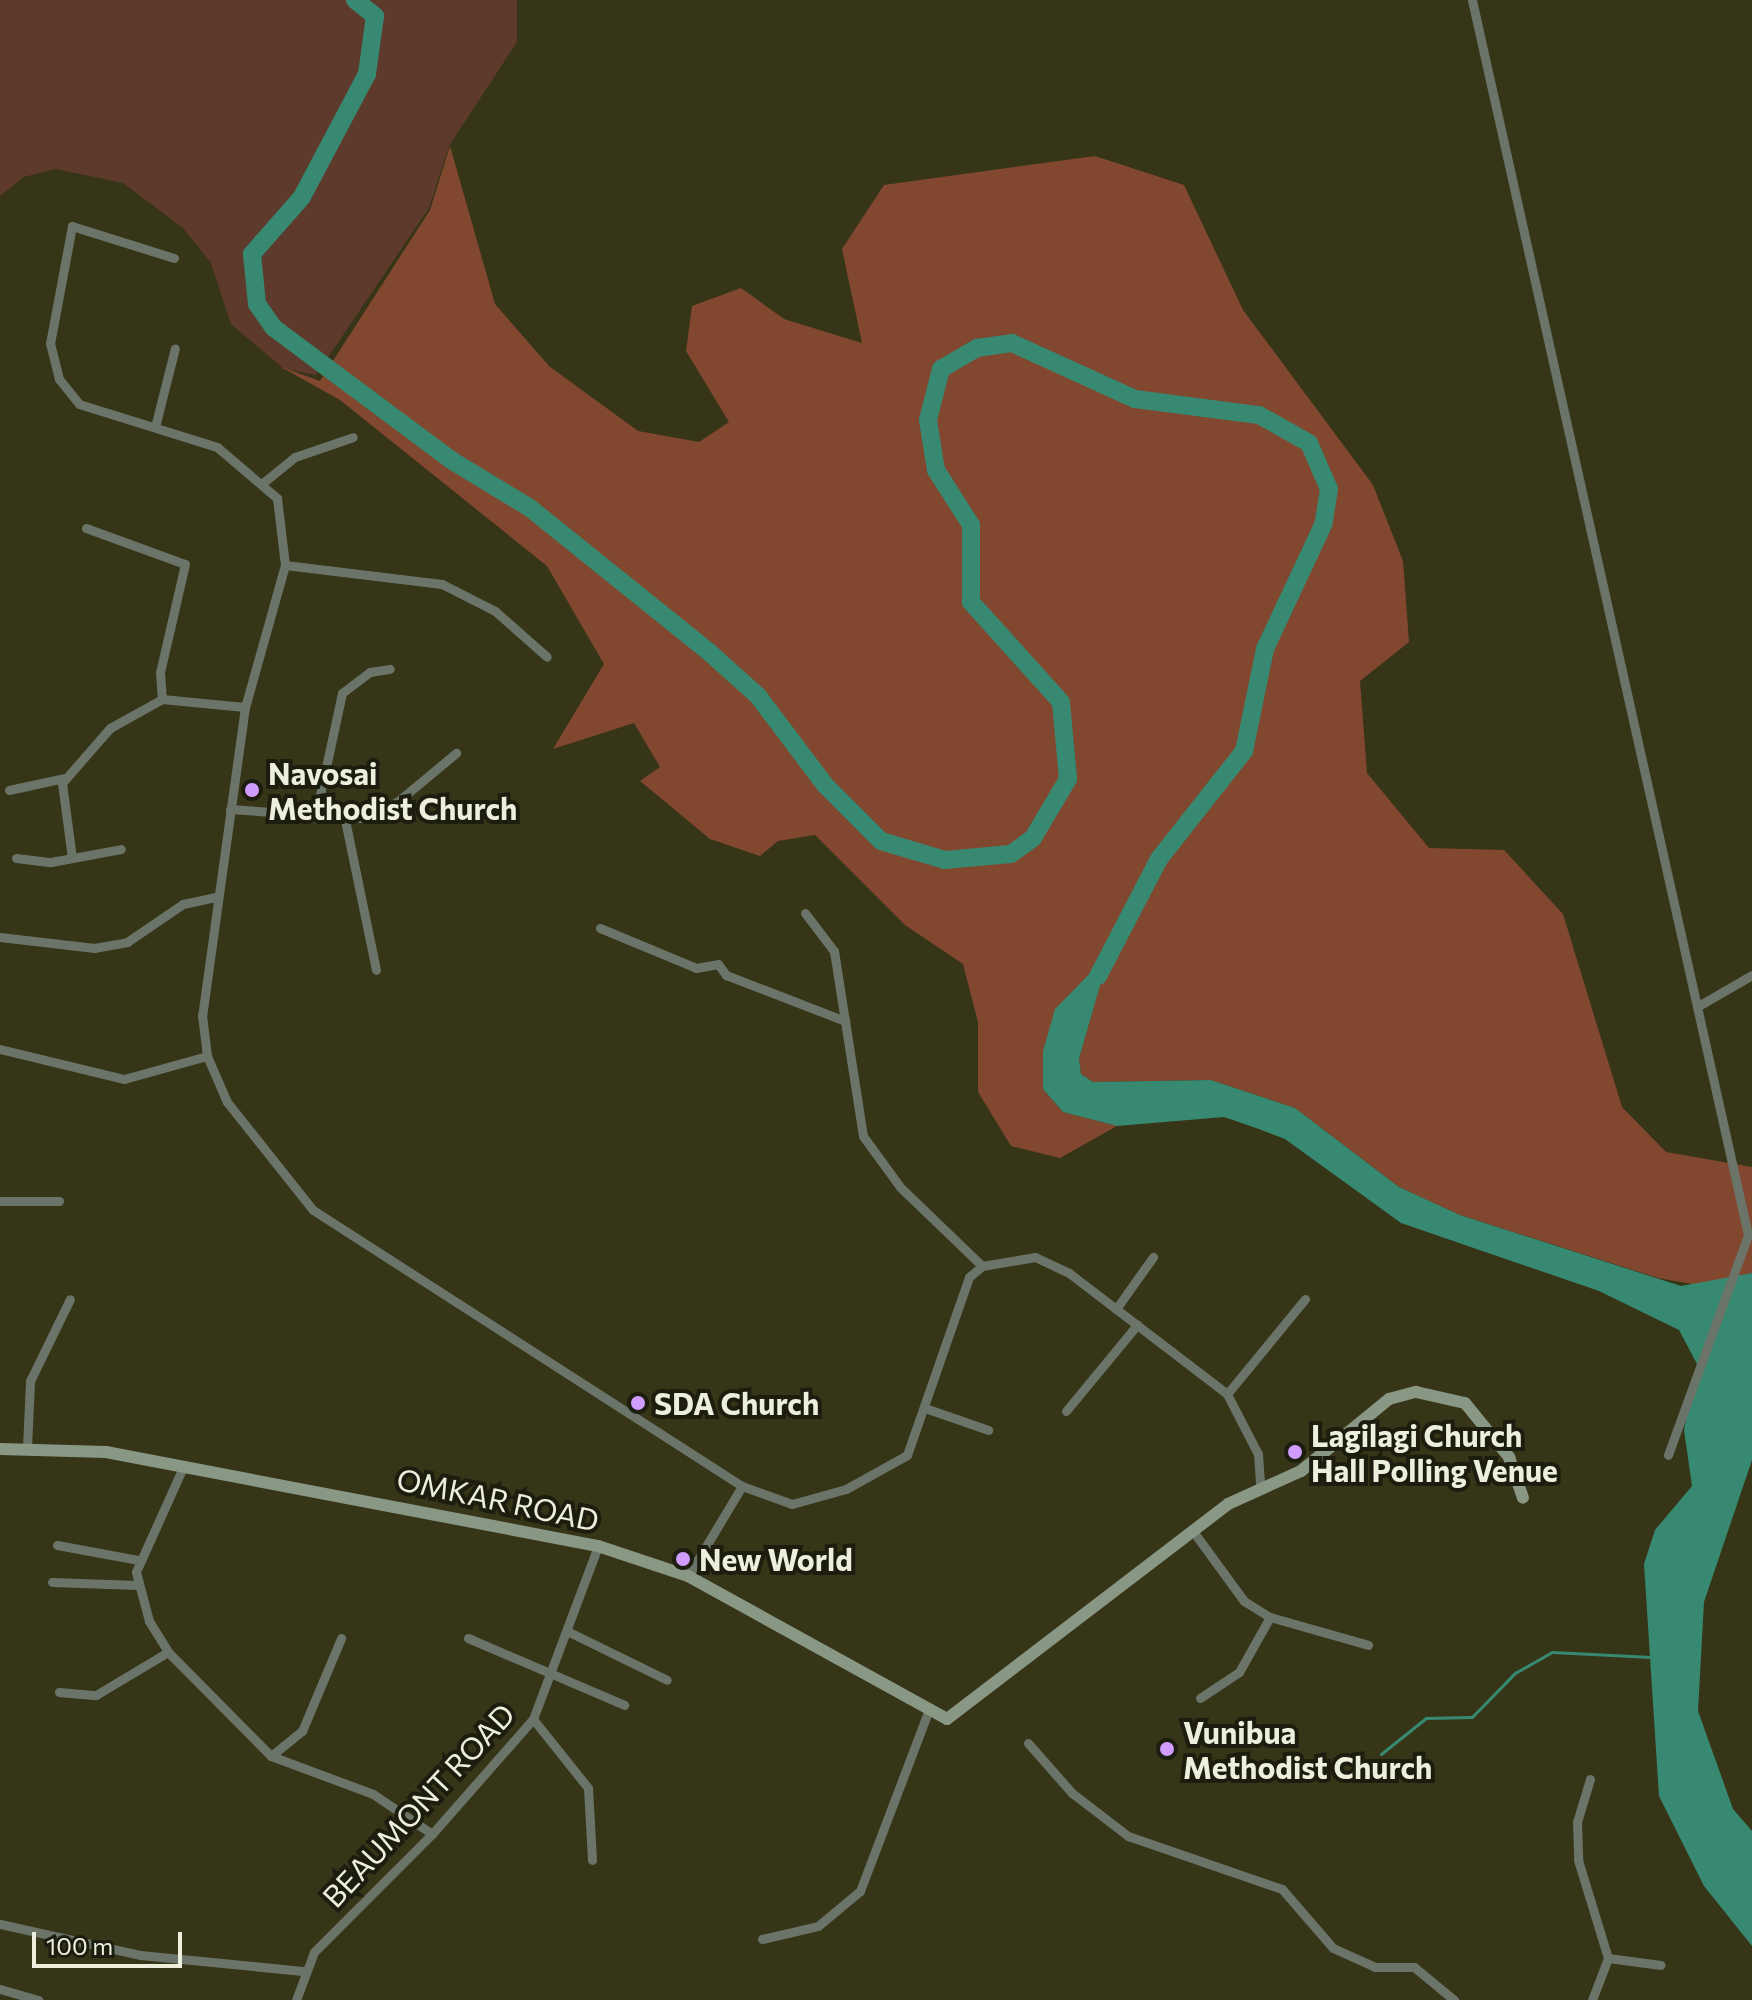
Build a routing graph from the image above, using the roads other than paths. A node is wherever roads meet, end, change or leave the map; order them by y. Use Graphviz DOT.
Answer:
graph roads {
  1 [pos="1472,0"];
  2 [pos="174,258"];
  3 [pos="175,348"];
  4 [pos="155,427"];
  5 [pos="353,437"];
  6 [pos="264,482"];
  7 [pos="86,528"];
  8 [pos="285,565"];
  9 [pos="547,657"];
  10 [pos="390,669"];
  11 [pos="162,699"];
  12 [pos="245,707"];
  13 [pos="456,753"];
  14 [pos="64,778"];
  15 [pos="9,790"];
  16 [pos="230,809"];
  17 [pos="315,818"];
  18 [pos="345,820"];
  19 [pos="121,849"];
  20 [pos="16,858"];
  21 [pos="72,858"];
  22 [pos="217,897"];
  23 [pos="805,913"];
  24 [pos="600,928"];
  25 [pos="0,937"];
  26 [pos="376,970"];
  27 [pos="1752,975"];
  28 [pos="1700,1005"];
  29 [pos="845,1021"];
  30 [pos="0,1049"];
  31 [pos="207,1056"];
  32 [pos="0,1201"];
  33 [pos="59,1201"];
  34 [pos="1153,1257"];
  35 [pos="982,1266"];
  36 [pos="70,1299"];
  37 [pos="1305,1299"];
  38 [pos="1116,1309"];
  39 [pos="1137,1325"];
  40 [pos="1227,1394"];
  41 [pos="925,1408"];
  42 [pos="1066,1411"];
  43 [pos="988,1430"];
  44 [pos="27,1448"];
  45 [pos="0,1449"];
  46 [pos="1668,1455"];
  47 [pos="184,1465"];
  48 [pos="1260,1484"];
  49 [pos="742,1486"];
  50 [pos="1523,1498"];
  51 [pos="1195,1534"];
  52 [pos="57,1545"];
  53 [pos="598,1546"];
  54 [pos="138,1560"];
  55 [pos="688,1576"];
  56 [pos="52,1582"];
  57 [pos="137,1585"];
  58 [pos="1270,1617"];
  59 [pos="567,1631"];
  60 [pos="341,1638"];
  61 [pos="468,1638"];
  62 [pos="1368,1645"];
  63 [pos="168,1652"];
  64 [pos="553,1671"];
  65 [pos="667,1680"];
  66 [pos="59,1692"];
  67 [pos="1200,1698"];
  68 [pos="624,1705"];
  69 [pos="929,1709"];
  70 [pos="533,1719"];
  71 [pos="1028,1743"];
  72 [pos="271,1756"];
  73 [pos="1590,1779"];
  74 [pos="432,1834"];
  75 [pos="592,1860"];
  76 [pos="0,1924"];
  77 [pos="762,1939"];
  78 [pos="1608,1958"];
  79 [pos="1661,1965"];
  80 [pos="302,1971"];
  81 [pos="0,1989"];
  82 [pos="38,2000"];
  83 [pos="296,2000"];
  84 [pos="1454,2000"];
  85 [pos="1592,2000"];
  1 -- 28 [label="street"];
  2 -- 4 [label="street"];
  3 -- 4 [label="street"];
  4 -- 6 [label="street"];
  5 -- 6 [label="street"];
  6 -- 8 [label="street"];
  7 -- 11 [label="street"];
  8 -- 9 [label="street"];
  8 -- 12 [label="street"];
  10 -- 17 [label="street"];
  11 -- 12 [label="street"];
  11 -- 14 [label="street"];
  12 -- 16 [label="street"];
  13 -- 18 [label="street"];
  14 -- 15 [label="street"];
  14 -- 21 [label="street"];
  16 -- 17 [label="street"];
  16 -- 22 [label="street"];
  17 -- 18 [label="street"];
  18 -- 26 [label="street"];
  19 -- 21 [label="street"];
  20 -- 21 [label="street"];
  22 -- 25 [label="street"];
  22 -- 31 [label="street"];
  23 -- 29 [label="street"];
  24 -- 29 [label="street"];
  27 -- 28 [label="street"];
  28 -- 46 [label="street"];
  29 -- 35 [label="street"];
  30 -- 31 [label="street"];
  31 -- 49 [label="street"];
  32 -- 33 [label="street"];
  34 -- 38 [label="street"];
  35 -- 38 [label="street"];
  35 -- 41 [label="street"];
  36 -- 44 [label="street"];
  37 -- 40 [label="street"];
  38 -- 39 [label="street"];
  39 -- 40 [label="street"];
  39 -- 42 [label="street"];
  40 -- 48 [label="street"];
  41 -- 43 [label="street"];
  41 -- 49 [label="street"];
  44 -- 45 [label="street, OMKAR ROAD"];
  44 -- 47 [label="street, OMKAR ROAD"];
  47 -- 53 [label="street, OMKAR ROAD"];
  47 -- 54 [label="street"];
  48 -- 50 [label="street"];
  48 -- 51 [label="street"];
  49 -- 55 [label="street"];
  51 -- 58 [label="street"];
  51 -- 69 [label="street, OMKAR ROAD"];
  52 -- 54 [label="street"];
  53 -- 55 [label="street, OMKAR ROAD"];
  53 -- 59 [label="street, BEAUMONT ROAD"];
  54 -- 57 [label="street"];
  55 -- 69 [label="street, OMKAR ROAD"];
  56 -- 57 [label="street"];
  57 -- 63 [label="street"];
  58 -- 62 [label="street"];
  58 -- 67 [label="street"];
  59 -- 64 [label="street, BEAUMONT ROAD"];
  59 -- 65 [label="street"];
  60 -- 72 [label="street"];
  61 -- 64 [label="street"];
  63 -- 66 [label="street"];
  63 -- 72 [label="street"];
  64 -- 68 [label="street"];
  64 -- 70 [label="street, BEAUMONT ROAD"];
  69 -- 77 [label="street"];
  70 -- 74 [label="street, BEAUMONT ROAD"];
  70 -- 75 [label="street"];
  71 -- 84 [label="street"];
  72 -- 74 [label="street"];
  73 -- 78 [label="street"];
  74 -- 80 [label="street, BEAUMONT ROAD"];
  76 -- 80 [label="street"];
  78 -- 79 [label="street"];
  78 -- 85 [label="street"];
  80 -- 83 [label="street"];
  81 -- 82 [label="street"];
}
